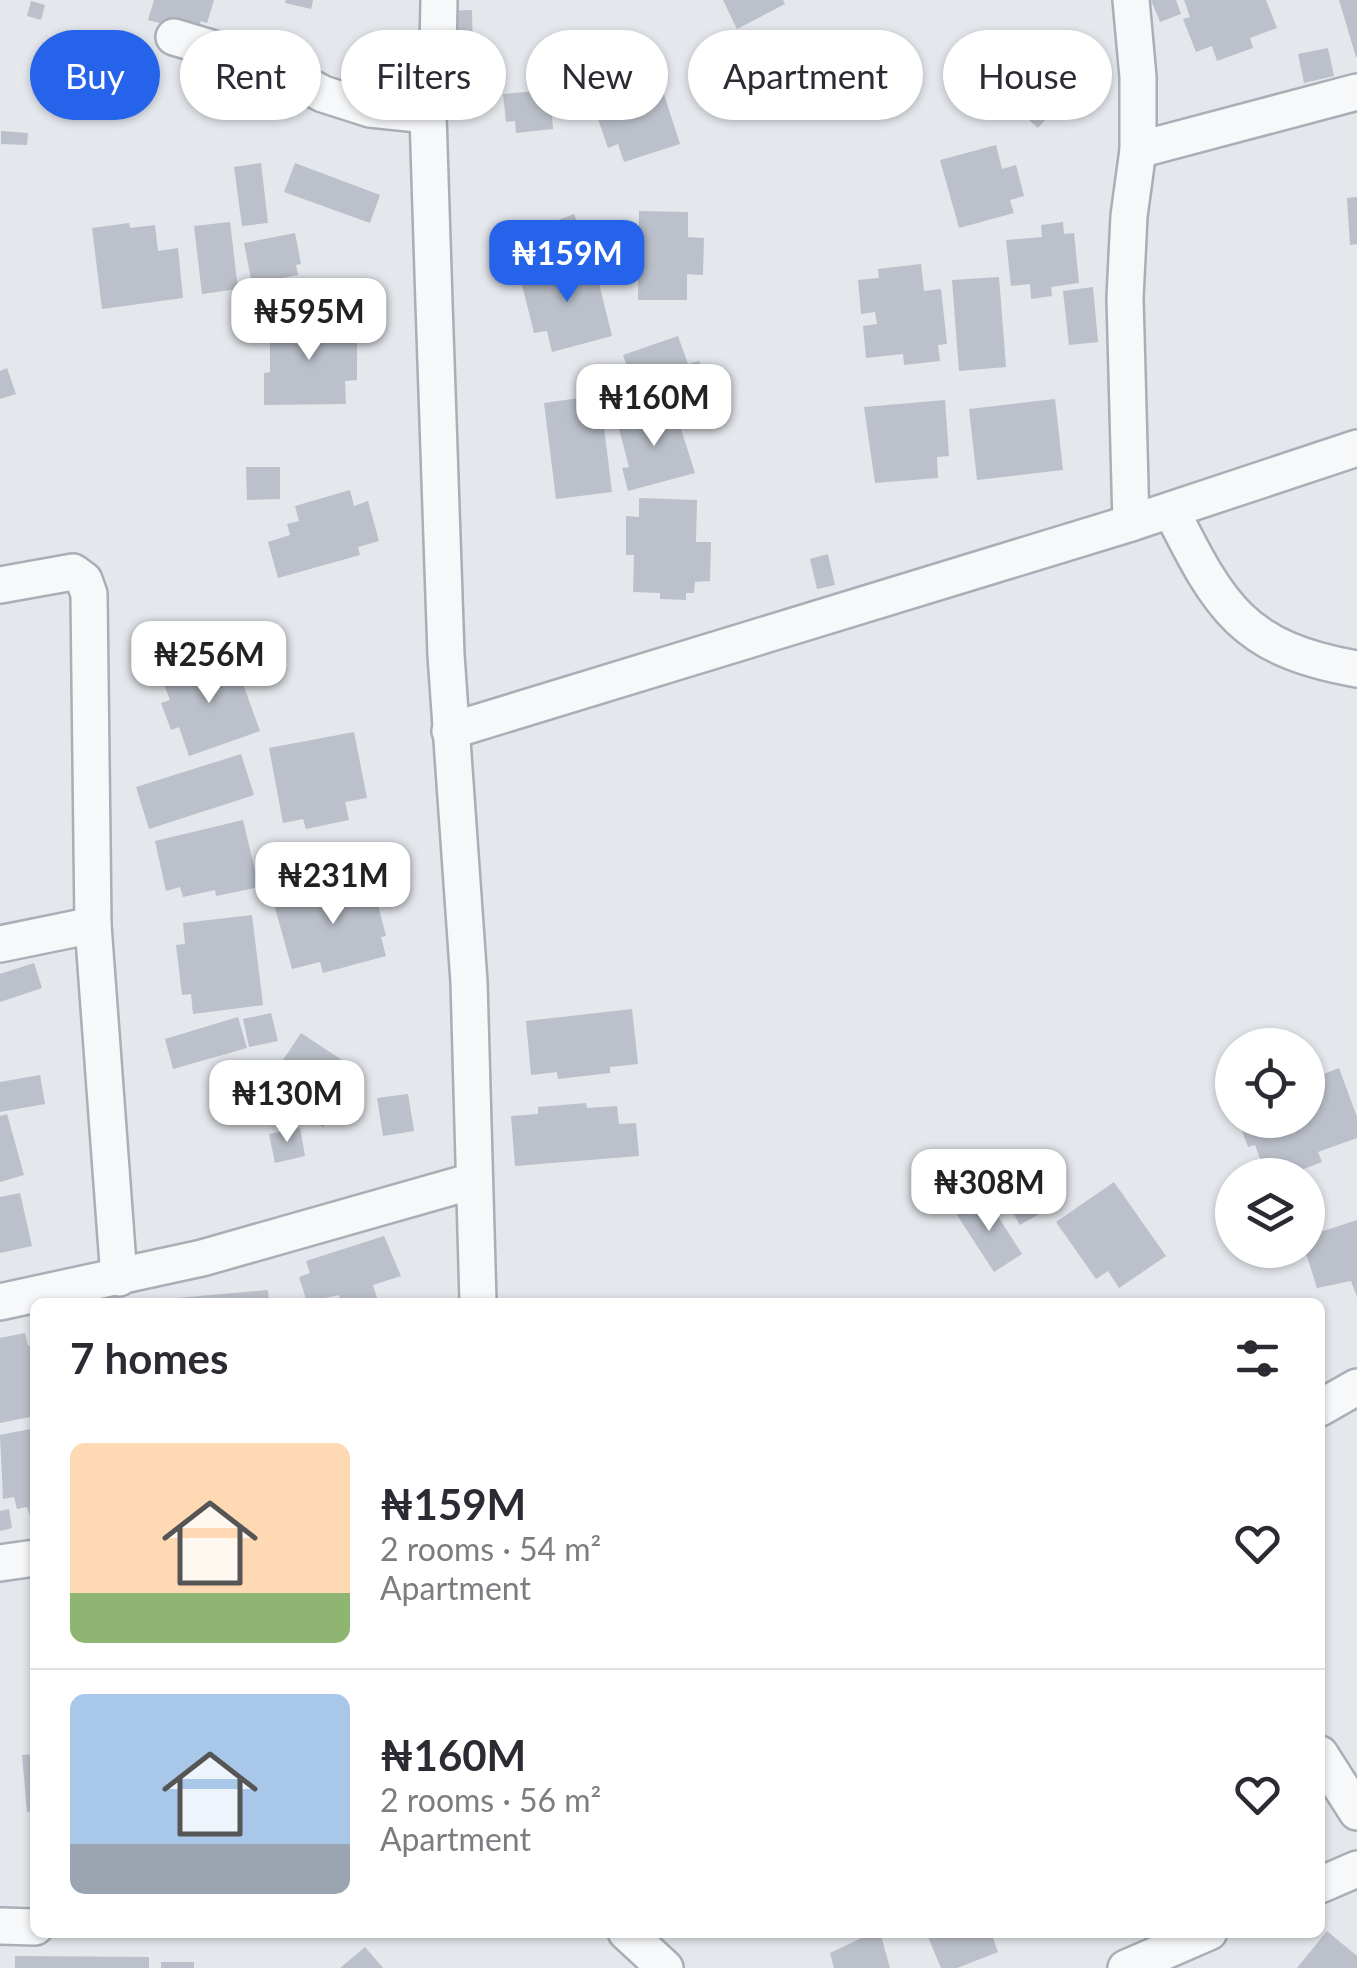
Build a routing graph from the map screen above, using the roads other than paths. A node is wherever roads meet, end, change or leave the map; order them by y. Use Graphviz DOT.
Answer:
graph roads {
  1 [pos="439,0"];
  2 [pos="1131,0"];
  3 [pos="438,30"];
  4 [pos="174,36"];
  5 [pos="1357,92"];
  6 [pos="341,100"];
  7 [pos="428,120"];
  8 [pos="1138,150"];
  9 [pos="1357,448"];
  10 [pos="1171,510"];
  11 [pos="1132,523"];
  12 [pos="0,585"];
  13 [pos="1357,669"];
  14 [pos="450,731"];
  15 [pos="93,925"];
  16 [pos="0,944"];
  17 [pos="473,1181"];
  18 [pos="120,1278"];
  19 [pos="478,1298"];
  20 [pos="0,1302"];
  21 [pos="1357,1387"];
  22 [pos="1325,1405"];
  23 [pos="30,1559"];
  24 [pos="0,1564"];
  25 [pos="1325,1762"];
  26 [pos="1357,1812"];
  27 [pos="1357,1869"];
  28 [pos="1325,1883"];
  29 [pos="0,1926"];
  30 [pos="30,1927"];
  31 [pos="632,1938"];
  32 [pos="1195,1938"];
  33 [pos="665,1968"];
  34 [pos="1126,1968"];
  1 -- 3 [label="street"];
  2 -- 8 [label="street"];
  4 -- 6 [label="street"];
  5 -- 8 [label="street"];
  7 -- 14 [label="street"];
  8 -- 11 [label="street"];
  9 -- 10 [label="street"];
  10 -- 11 [label="street"];
  10 -- 13 [label="street"];
  11 -- 14 [label="street"];
  12 -- 15 [label="street"];
  14 -- 17 [label="street"];
  15 -- 16 [label="street"];
  15 -- 18 [label="street"];
  17 -- 18 [label="street"];
  17 -- 19 [label="street"];
  18 -- 20 [label="street"];
  21 -- 22 [label="street"];
  23 -- 24 [label="street"];
  25 -- 26 [label="street"];
  27 -- 28 [label="street"];
  29 -- 30 [label="street"];
  31 -- 33 [label="street"];
  32 -- 34 [label="street"];
}
